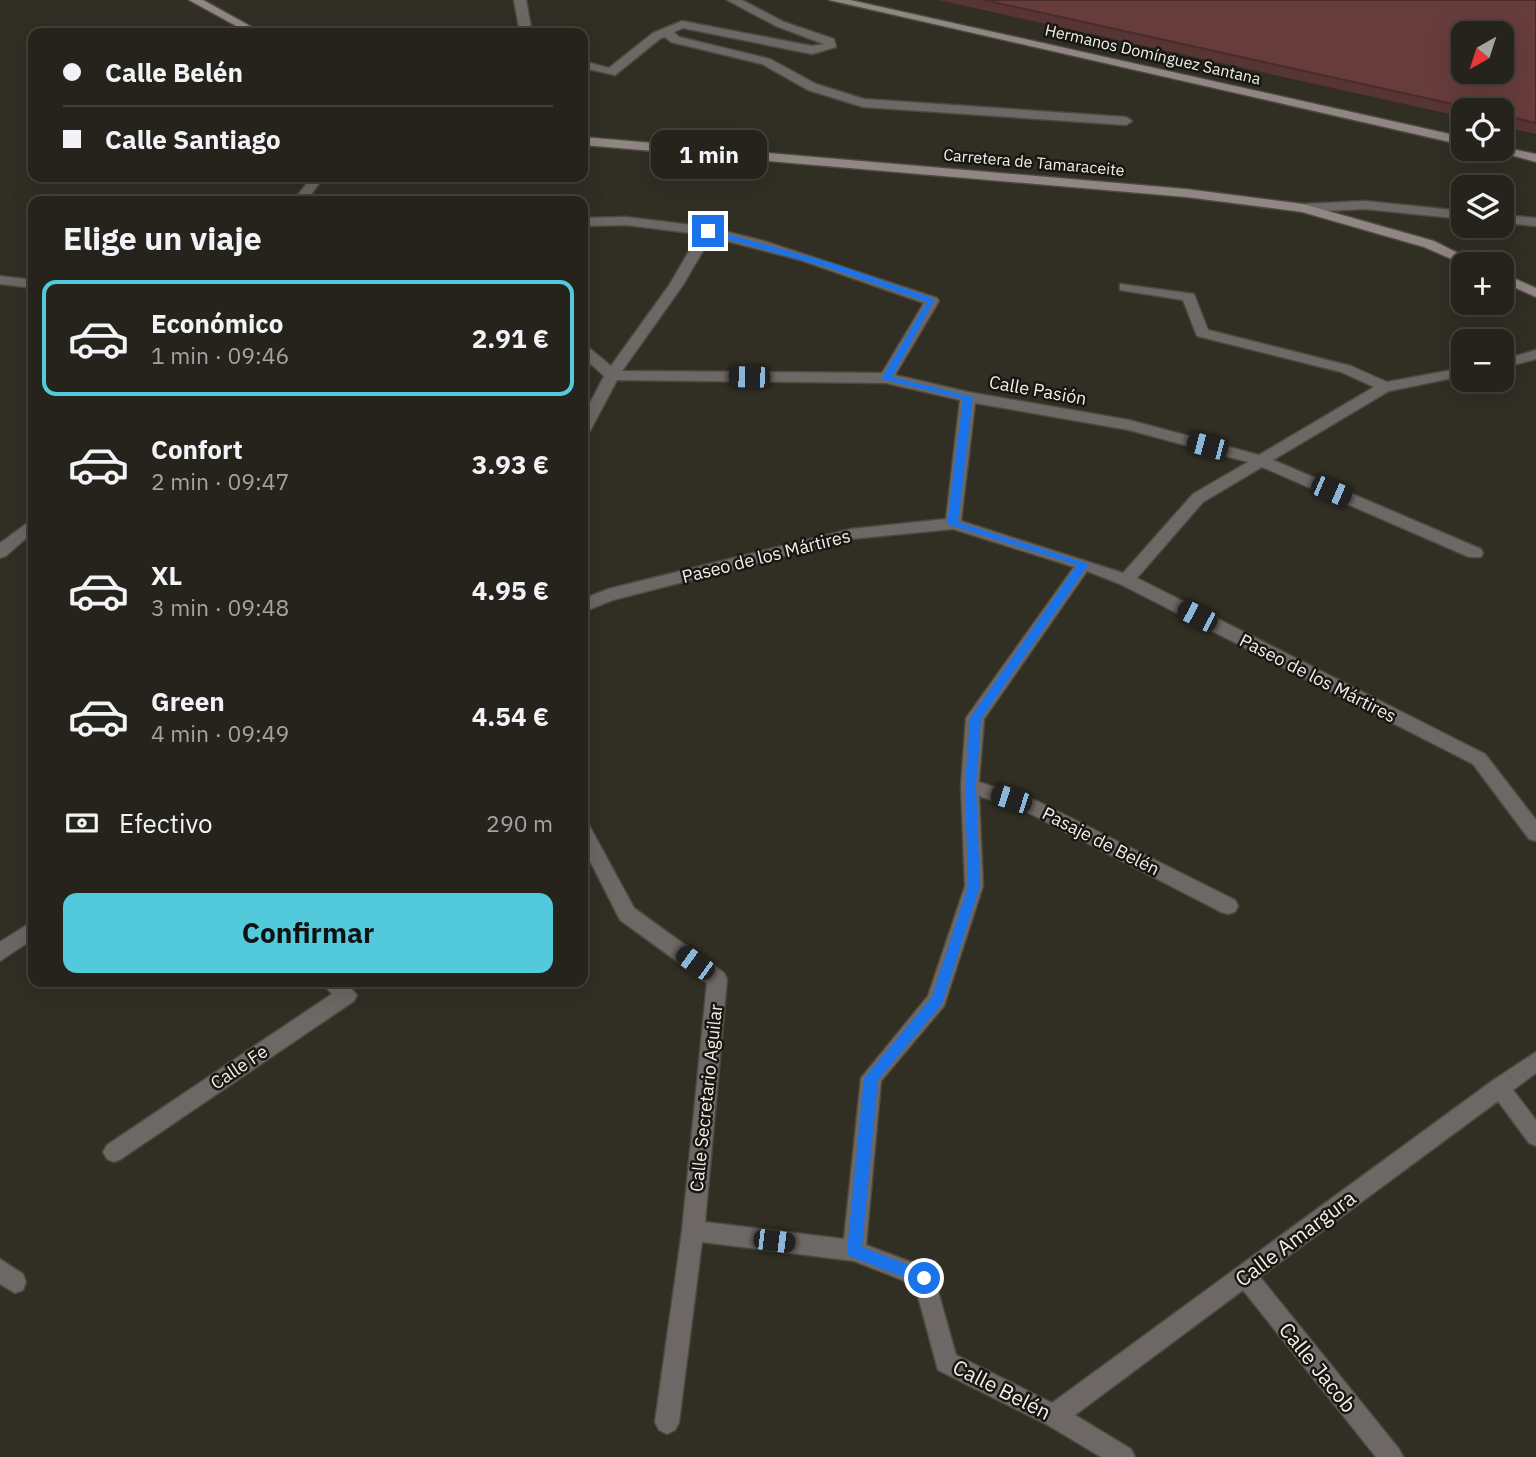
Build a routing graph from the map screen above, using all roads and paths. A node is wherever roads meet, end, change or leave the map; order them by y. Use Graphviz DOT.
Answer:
graph roads {
  1 [pos="195,0"];
  2 [pos="520,0"];
  3 [pos="733,0"];
  4 [pos="835,0"];
  5 [pos="248,28"];
  6 [pos="525,28"];
  7 [pos="668,33"];
  8 [pos="588,66"];
  9 [pos="1126,121"];
  10 [pos="1451,138"];
  11 [pos="588,141"];
  12 [pos="1514,153"];
  13 [pos="1536,158"];
  14 [pos="1303,208"];
  15 [pos="1451,214"];
  16 [pos="1514,220"];
  17 [pos="588,222"];
  18 [pos="1536,222"];
  19 [pos="708,231"];
  20 [pos="1451,254"];
  21 [pos="0,280"];
  22 [pos="28,283"];
  23 [pos="1514,283"];
  24 [pos="1125,287"];
  25 [pos="1536,293"];
  26 [pos="588,353"];
  27 [pos="1536,354"];
  28 [pos="1514,360"];
  29 [pos="1451,374"];
  30 [pos="612,375"];
  31 [pos="886,379"];
  32 [pos="1385,387"];
  33 [pos="968,397"];
  34 [pos="588,421"];
  35 [pos="1259,460"];
  36 [pos="953,524"];
  37 [pos="28,528"];
  38 [pos="0,552"];
  39 [pos="1475,553"];
  40 [pos="1084,564"];
  41 [pos="1126,580"];
  42 [pos="588,604"];
  43 [pos="970,786"];
  44 [pos="1536,834"];
  45 [pos="588,840"];
  46 [pos="1228,906"];
  47 [pos="28,933"];
  48 [pos="0,953"];
  49 [pos="337,987"];
  50 [pos="1536,1061"];
  51 [pos="1499,1087"];
  52 [pos="1536,1136"];
  53 [pos="114,1152"];
  54 [pos="693,1231"];
  55 [pos="854,1251"];
  56 [pos="1245,1276"];
  57 [pos="1054,1416"];
  58 [pos="667,1422"];
  59 [pos="1123,1457"];
  60 [pos="1391,1457"];
  1 -- 5 [label="main road"];
  2 -- 6 [label="street"];
  3 -- 7 [label="street"];
  4 -- 10 [label="main road, Hermanos Domínguez Santana"];
  7 -- 8 [label="street"];
  7 -- 9 [label="street"];
  11 -- 14 [label="main road, Carretera de Tamaraceite"];
  12 -- 13 [label="main road"];
  14 -- 15 [label="street"];
  14 -- 20 [label="main road, Carretera de Tamaraceite"];
  16 -- 18 [label="street"];
  17 -- 19 [label="street"];
  19 -- 30 [label="street"];
  19 -- 31 [label="street"];
  21 -- 22 [label="street"];
  23 -- 25 [label="main road"];
  24 -- 32 [label="street"];
  26 -- 30 [label="street"];
  27 -- 28 [label="street"];
  29 -- 32 [label="street"];
  30 -- 31 [label="street, Calle Pasión"];
  30 -- 34 [label="street"];
  31 -- 33 [label="street, Calle Pasión"];
  32 -- 35 [label="street"];
  33 -- 35 [label="street, Calle Pasión"];
  33 -- 36 [label="street"];
  35 -- 39 [label="street, Calle Pasión"];
  35 -- 41 [label="street"];
  36 -- 40 [label="street, Paseo de los Mártires"];
  36 -- 42 [label="street, Paseo de los Mártires"];
  37 -- 38 [label="street"];
  40 -- 41 [label="street, Paseo de los Mártires"];
  40 -- 43 [label="street"];
  41 -- 44 [label="street, Paseo de los Mártires"];
  43 -- 46 [label="street, Pasaje de Belén"];
  43 -- 55 [label="street"];
  45 -- 54 [label="street, Calle Secretario Aguilar"];
  47 -- 48 [label="street"];
  49 -- 53 [label="street, Calle Fe"];
  50 -- 51 [label="street, Calle Amargura"];
  51 -- 52 [label="street"];
  51 -- 56 [label="street, Calle Amargura"];
  54 -- 55 [label="street, Calle Belén"];
  54 -- 58 [label="street, Calle Secretario Aguilar"];
  55 -- 57 [label="street, Calle Belén"];
  56 -- 57 [label="street, Calle Amargura"];
  56 -- 60 [label="street, Calle Jacob"];
  57 -- 59 [label="street, Calle Belén"];
}
